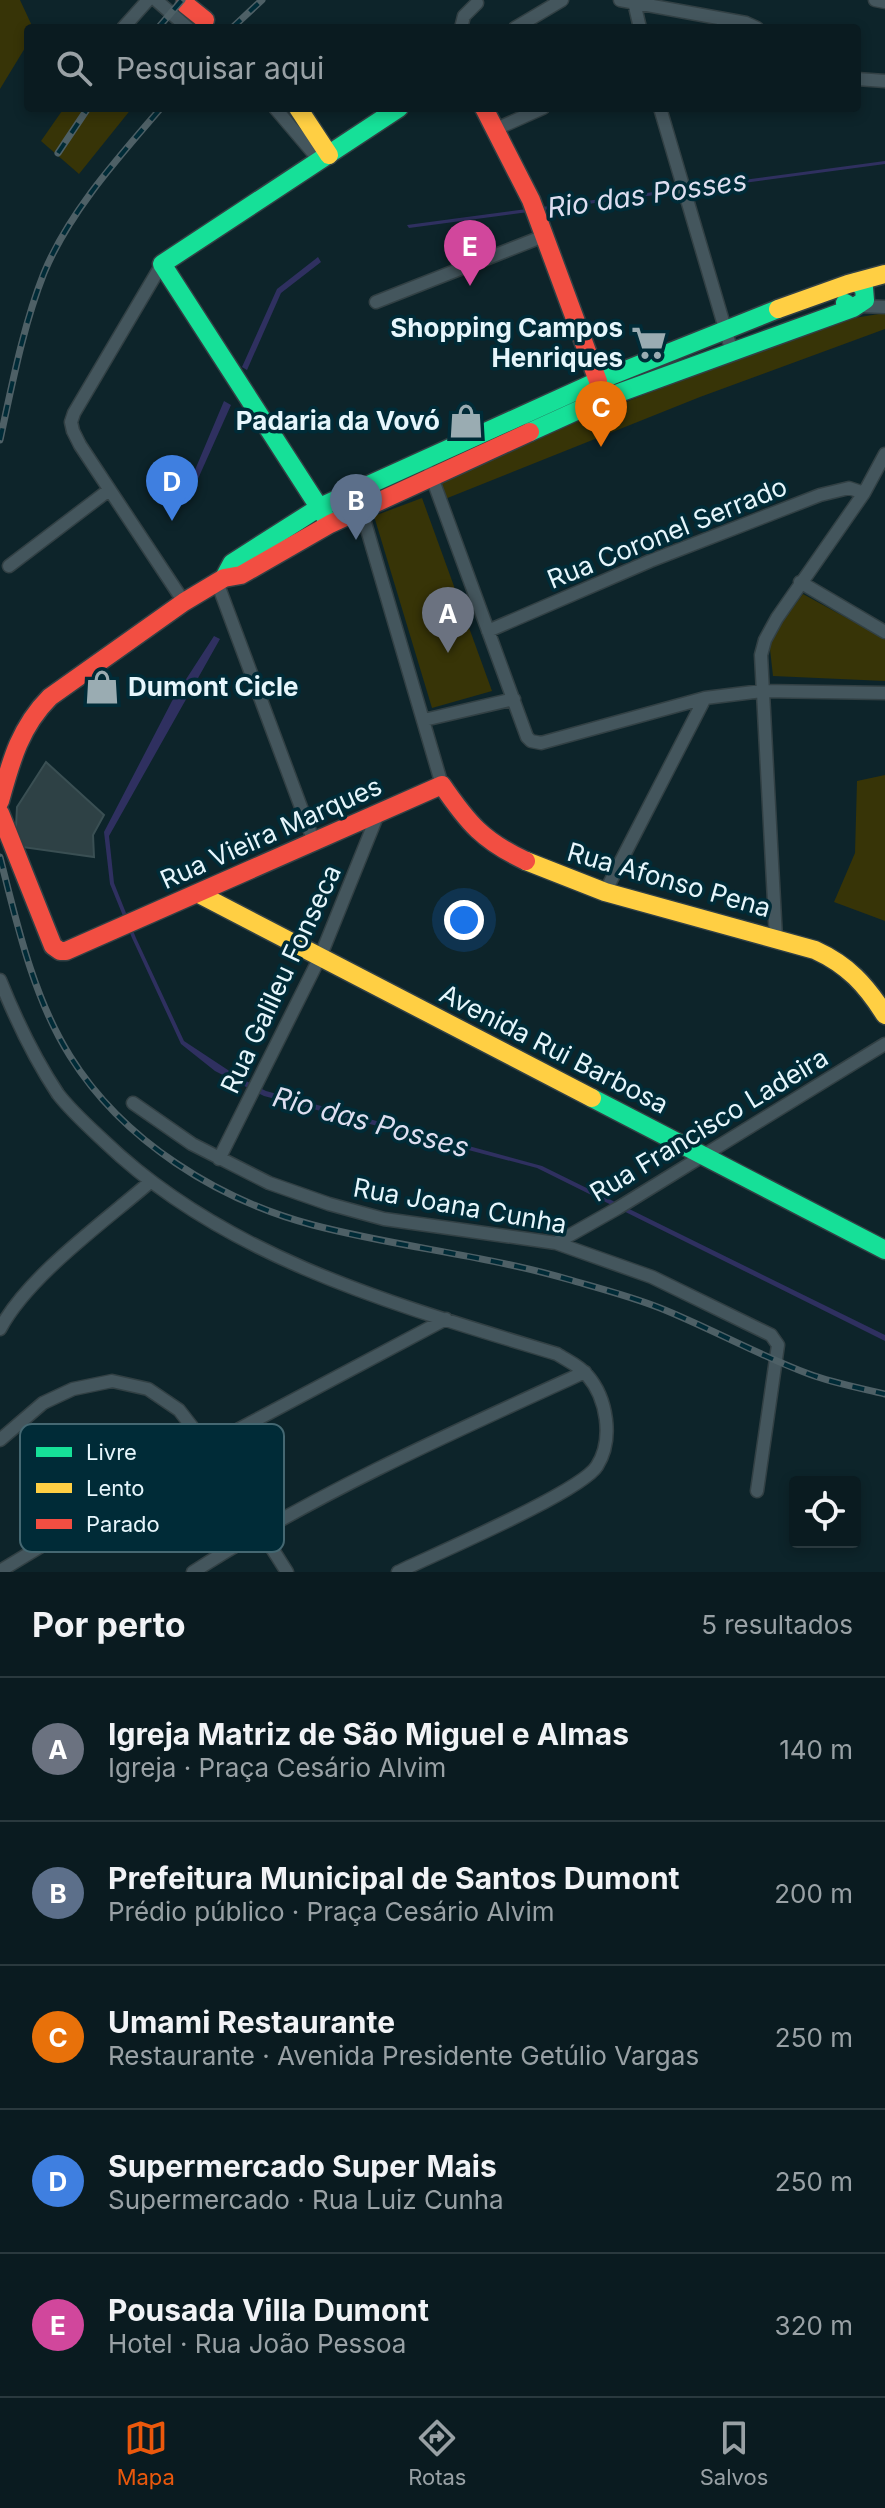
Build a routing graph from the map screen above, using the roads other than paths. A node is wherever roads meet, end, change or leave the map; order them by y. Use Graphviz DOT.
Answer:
graph roads {
  1 [pos="148,0"];
  2 [pos="156,0"];
  3 [pos="562,0"];
  4 [pos="620,0"];
  5 [pos="875,0"];
  6 [pos="634,2"];
  7 [pos="885,2"];
  8 [pos="477,3"];
  9 [pos="185,4"];
  10 [pos="127,24"];
  11 [pos="196,24"];
  12 [pos="462,24"];
  13 [pos="522,24"];
  14 [pos="639,24"];
  15 [pos="748,24"];
  16 [pos="861,79"];
  17 [pos="885,81"];
  18 [pos="279,112"];
  19 [pos="300,112"];
  20 [pos="393,112"];
  21 [pos="486,112"];
  22 [pos="534,112"];
  23 [pos="661,112"];
  24 [pos="496,129"];
  25 [pos="324,158"];
  26 [pos="538,220"];
  27 [pos="162,264"];
  28 [pos="885,274"];
  29 [pos="852,283"];
  30 [pos="885,296"];
  31 [pos="376,302"];
  32 [pos="860,305"];
  33 [pos="885,307"];
  34 [pos="723,329"];
  35 [pos="732,352"];
  36 [pos="598,381"];
  37 [pos="538,429"];
  38 [pos="885,454"];
  39 [pos="426,458"];
  40 [pos="432,477"];
  41 [pos="109,490"];
  42 [pos="864,493"];
  43 [pos="320,507"];
  44 [pos="361,509"];
  45 [pos="330,524"];
  46 [pos="9,566"];
  47 [pos="221,580"];
  48 [pos="800,582"];
  49 [pos="184,602"];
  50 [pos="488,631"];
  51 [pos="885,632"];
  52 [pos="762,691"];
  53 [pos="885,693"];
  54 [pos="705,698"];
  55 [pos="514,699"];
  56 [pos="424,720"];
  57 [pos="442,785"];
  58 [pos="0,801"];
  59 [pos="0,813"];
  60 [pos="378,814"];
  61 [pos="314,842"];
  62 [pos="605,892"];
  63 [pos="199,894"];
  64 [pos="776,939"];
  65 [pos="321,955"];
  66 [pos="0,980"];
  67 [pos="885,1015"];
  68 [pos="885,1044"];
  69 [pos="133,1103"];
  70 [pos="703,1155"];
  71 [pos="219,1159"];
  72 [pos="150,1182"];
  73 [pos="556,1243"];
  74 [pos="885,1250"];
  75 [pos="446,1319"];
  76 [pos="0,1329"];
  77 [pos="585,1372"];
  78 [pos="190,1424"];
  79 [pos="248,1424"];
  80 [pos="0,1440"];
  81 [pos="757,1491"];
  82 [pos="284,1516"];
  83 [pos="31,1552"];
  84 [pos="224,1552"];
  85 [pos="274,1552"];
  86 [pos="0,1571"];
  87 [pos="193,1572"];
  88 [pos="287,1572"];
  89 [pos="398,1572"];
  1 -- 10 [label="street"];
  2 -- 11 [label="street"];
  3 -- 13 [label="street"];
  4 -- 6 [label="street"];
  5 -- 7 [label="street"];
  6 -- 14 [label="street"];
  6 -- 15 [label="street"];
  8 -- 12 [label="street"];
  9 -- 11 [label="main road"];
  16 -- 17 [label="street"];
  18 -- 25 [label="street"];
  19 -- 25 [label="main road"];
  20 -- 25 [label="main road"];
  21 -- 24 [label="main road"];
  22 -- 24 [label="street"];
  23 -- 34 [label="street"];
  24 -- 26 [label="main road"];
  25 -- 27 [label="main road"];
  26 -- 31 [label="street"];
  26 -- 36 [label="main road"];
  27 -- 41 [label="street"];
  27 -- 43 [label="main road"];
  28 -- 29 [label="main road"];
  29 -- 32 [label="main road"];
  29 -- 34 [label="main road"];
  30 -- 32 [label="main road"];
  32 -- 33 [label="street"];
  32 -- 35 [label="main road"];
  34 -- 35 [label="street"];
  34 -- 36 [label="main road"];
  35 -- 37 [label="main road"];
  36 -- 37 [label="main road"];
  36 -- 39 [label="main road"];
  37 -- 40 [label="main road"];
  38 -- 42 [label="street"];
  39 -- 40 [label="street"];
  39 -- 43 [label="main road"];
  39 -- 44 [label="main road"];
  40 -- 44 [label="main road"];
  40 -- 50 [label="street"];
  41 -- 46 [label="street"];
  41 -- 49 [label="street"];
  42 -- 48 [label="street"];
  42 -- 50 [label="street, Rua Coronel Serrado"];
  43 -- 45 [label="main road"];
  43 -- 47 [label="main road"];
  44 -- 45 [label="main road"];
  44 -- 56 [label="street"];
  45 -- 47 [label="main road"];
  47 -- 49 [label="main road"];
  47 -- 61 [label="street"];
  48 -- 51 [label="street"];
  48 -- 52 [label="street"];
  49 -- 58 [label="main road"];
  50 -- 55 [label="street"];
  52 -- 53 [label="street"];
  52 -- 54 [label="street"];
  52 -- 64 [label="street"];
  54 -- 55 [label="street"];
  54 -- 62 [label="street"];
  55 -- 56 [label="street"];
  56 -- 57 [label="street"];
  57 -- 60 [label="main road, Rua Vieira Marques"];
  57 -- 62 [label="main road, Rua Afonso Pena"];
  59 -- 63 [label="main road, Rua Vieira Marques"];
  60 -- 61 [label="main road, Rua Vieira Marques"];
  60 -- 65 [label="street, Rua Galileu Fonseca"];
  61 -- 63 [label="main road, Rua Vieira Marques"];
  62 -- 64 [label="main road, Rua Afonso Pena"];
  63 -- 65 [label="main road, Avenida Rui Barbosa"];
  64 -- 67 [label="main road, Rua Afonso Pena"];
  65 -- 70 [label="main road, Avenida Rui Barbosa"];
  65 -- 71 [label="street, Rua Galileu Fonseca"];
  66 -- 72 [label="street"];
  68 -- 70 [label="street, Rua Francisco Ladeira"];
  69 -- 71 [label="street, Rua Joana Cunha"];
  70 -- 73 [label="street, Rua Francisco Ladeira"];
  70 -- 74 [label="main road, Avenida Rui Barbosa"];
  71 -- 73 [label="street, Rua Joana Cunha"];
  72 -- 75 [label="street"];
  72 -- 76 [label="street"];
  73 -- 81 [label="street, Rua Joana Cunha"];
  75 -- 77 [label="street"];
  75 -- 79 [label="street"];
  77 -- 82 [label="street"];
  77 -- 89 [label="street"];
  78 -- 80 [label="street"];
  83 -- 86 [label="street"];
  84 -- 87 [label="street"];
  85 -- 88 [label="street"];
}
